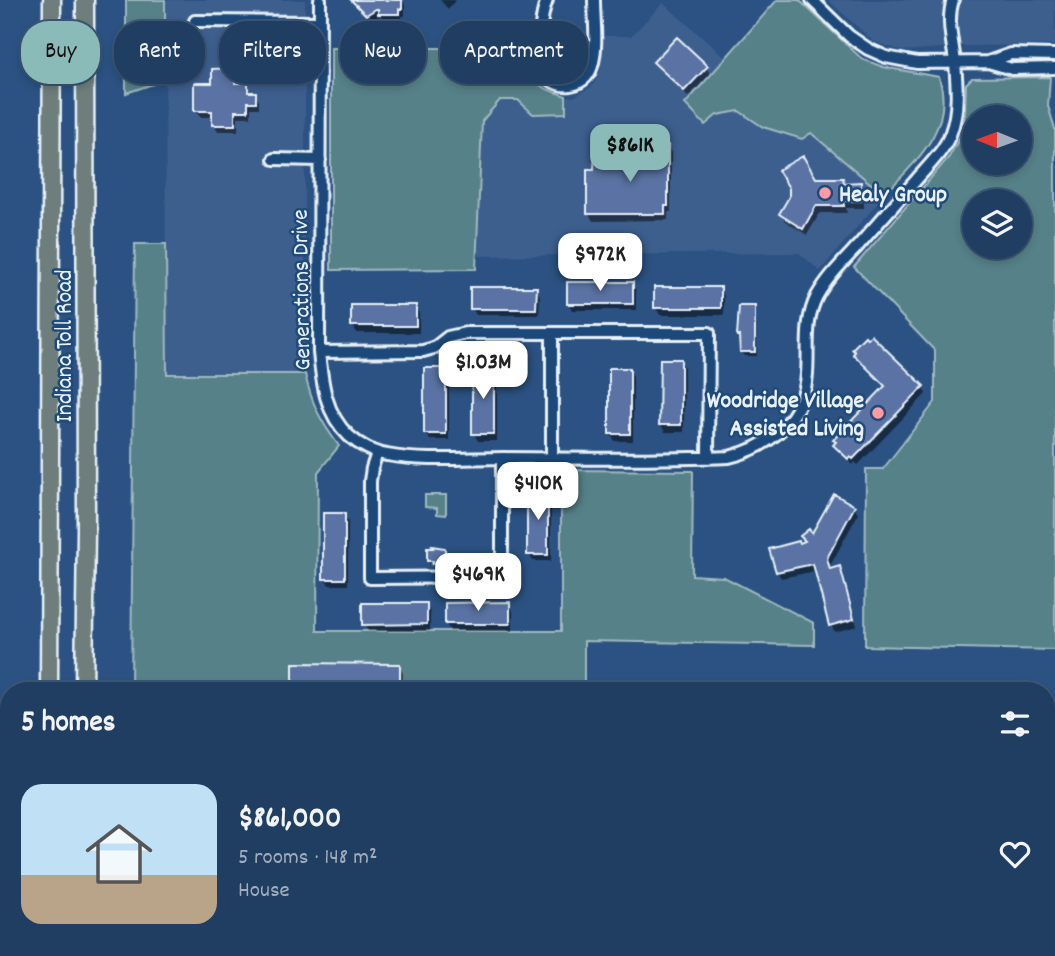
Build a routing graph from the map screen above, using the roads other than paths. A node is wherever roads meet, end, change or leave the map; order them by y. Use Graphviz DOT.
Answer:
graph roads {
  1 [pos="51,0"];
  2 [pos="85,0"];
  3 [pos="320,0"];
  4 [pos="547,0"];
  5 [pos="594,0"];
  6 [pos="812,0"];
  7 [pos="953,0"];
  8 [pos="320,21"];
  9 [pos="1055,55"];
  10 [pos="955,62"];
  11 [pos="988,62"];
  12 [pos="1055,68"];
  13 [pos="320,84"];
  14 [pos="274,159"];
  15 [pos="320,160"];
  16 [pos="552,333"];
  17 [pos="319,352"];
  18 [pos="377,453"];
  19 [pos="502,458"];
  20 [pos="552,458"];
  21 [pos="708,458"];
  22 [pos="49,682"];
  23 [pos="84,682"];
  1 -- 22 [label="highway, Indiana Toll Road"];
  2 -- 23 [label="highway, Indiana Toll Road"];
  3 -- 8 [label="street, Generations Drive"];
  4 -- 5 [label="street"];
  6 -- 10 [label="street"];
  7 -- 10 [label="street, Generations Drive"];
  9 -- 11 [label="street"];
  10 -- 11 [label="street"];
  10 -- 21 [label="street, Generations Drive"];
  11 -- 12 [label="street"];
  13 -- 15 [label="street, Generations Drive"];
  14 -- 15 [label="street"];
  15 -- 17 [label="street, Generations Drive"];
  16 -- 17 [label="street"];
  16 -- 20 [label="street"];
  16 -- 21 [label="street"];
  17 -- 18 [label="street, Generations Drive"];
  18 -- 19 [label="street, Generations Drive"];
  18 -- 19 [label="street"];
  19 -- 20 [label="street, Generations Drive"];
  20 -- 21 [label="street, Generations Drive"];
}
